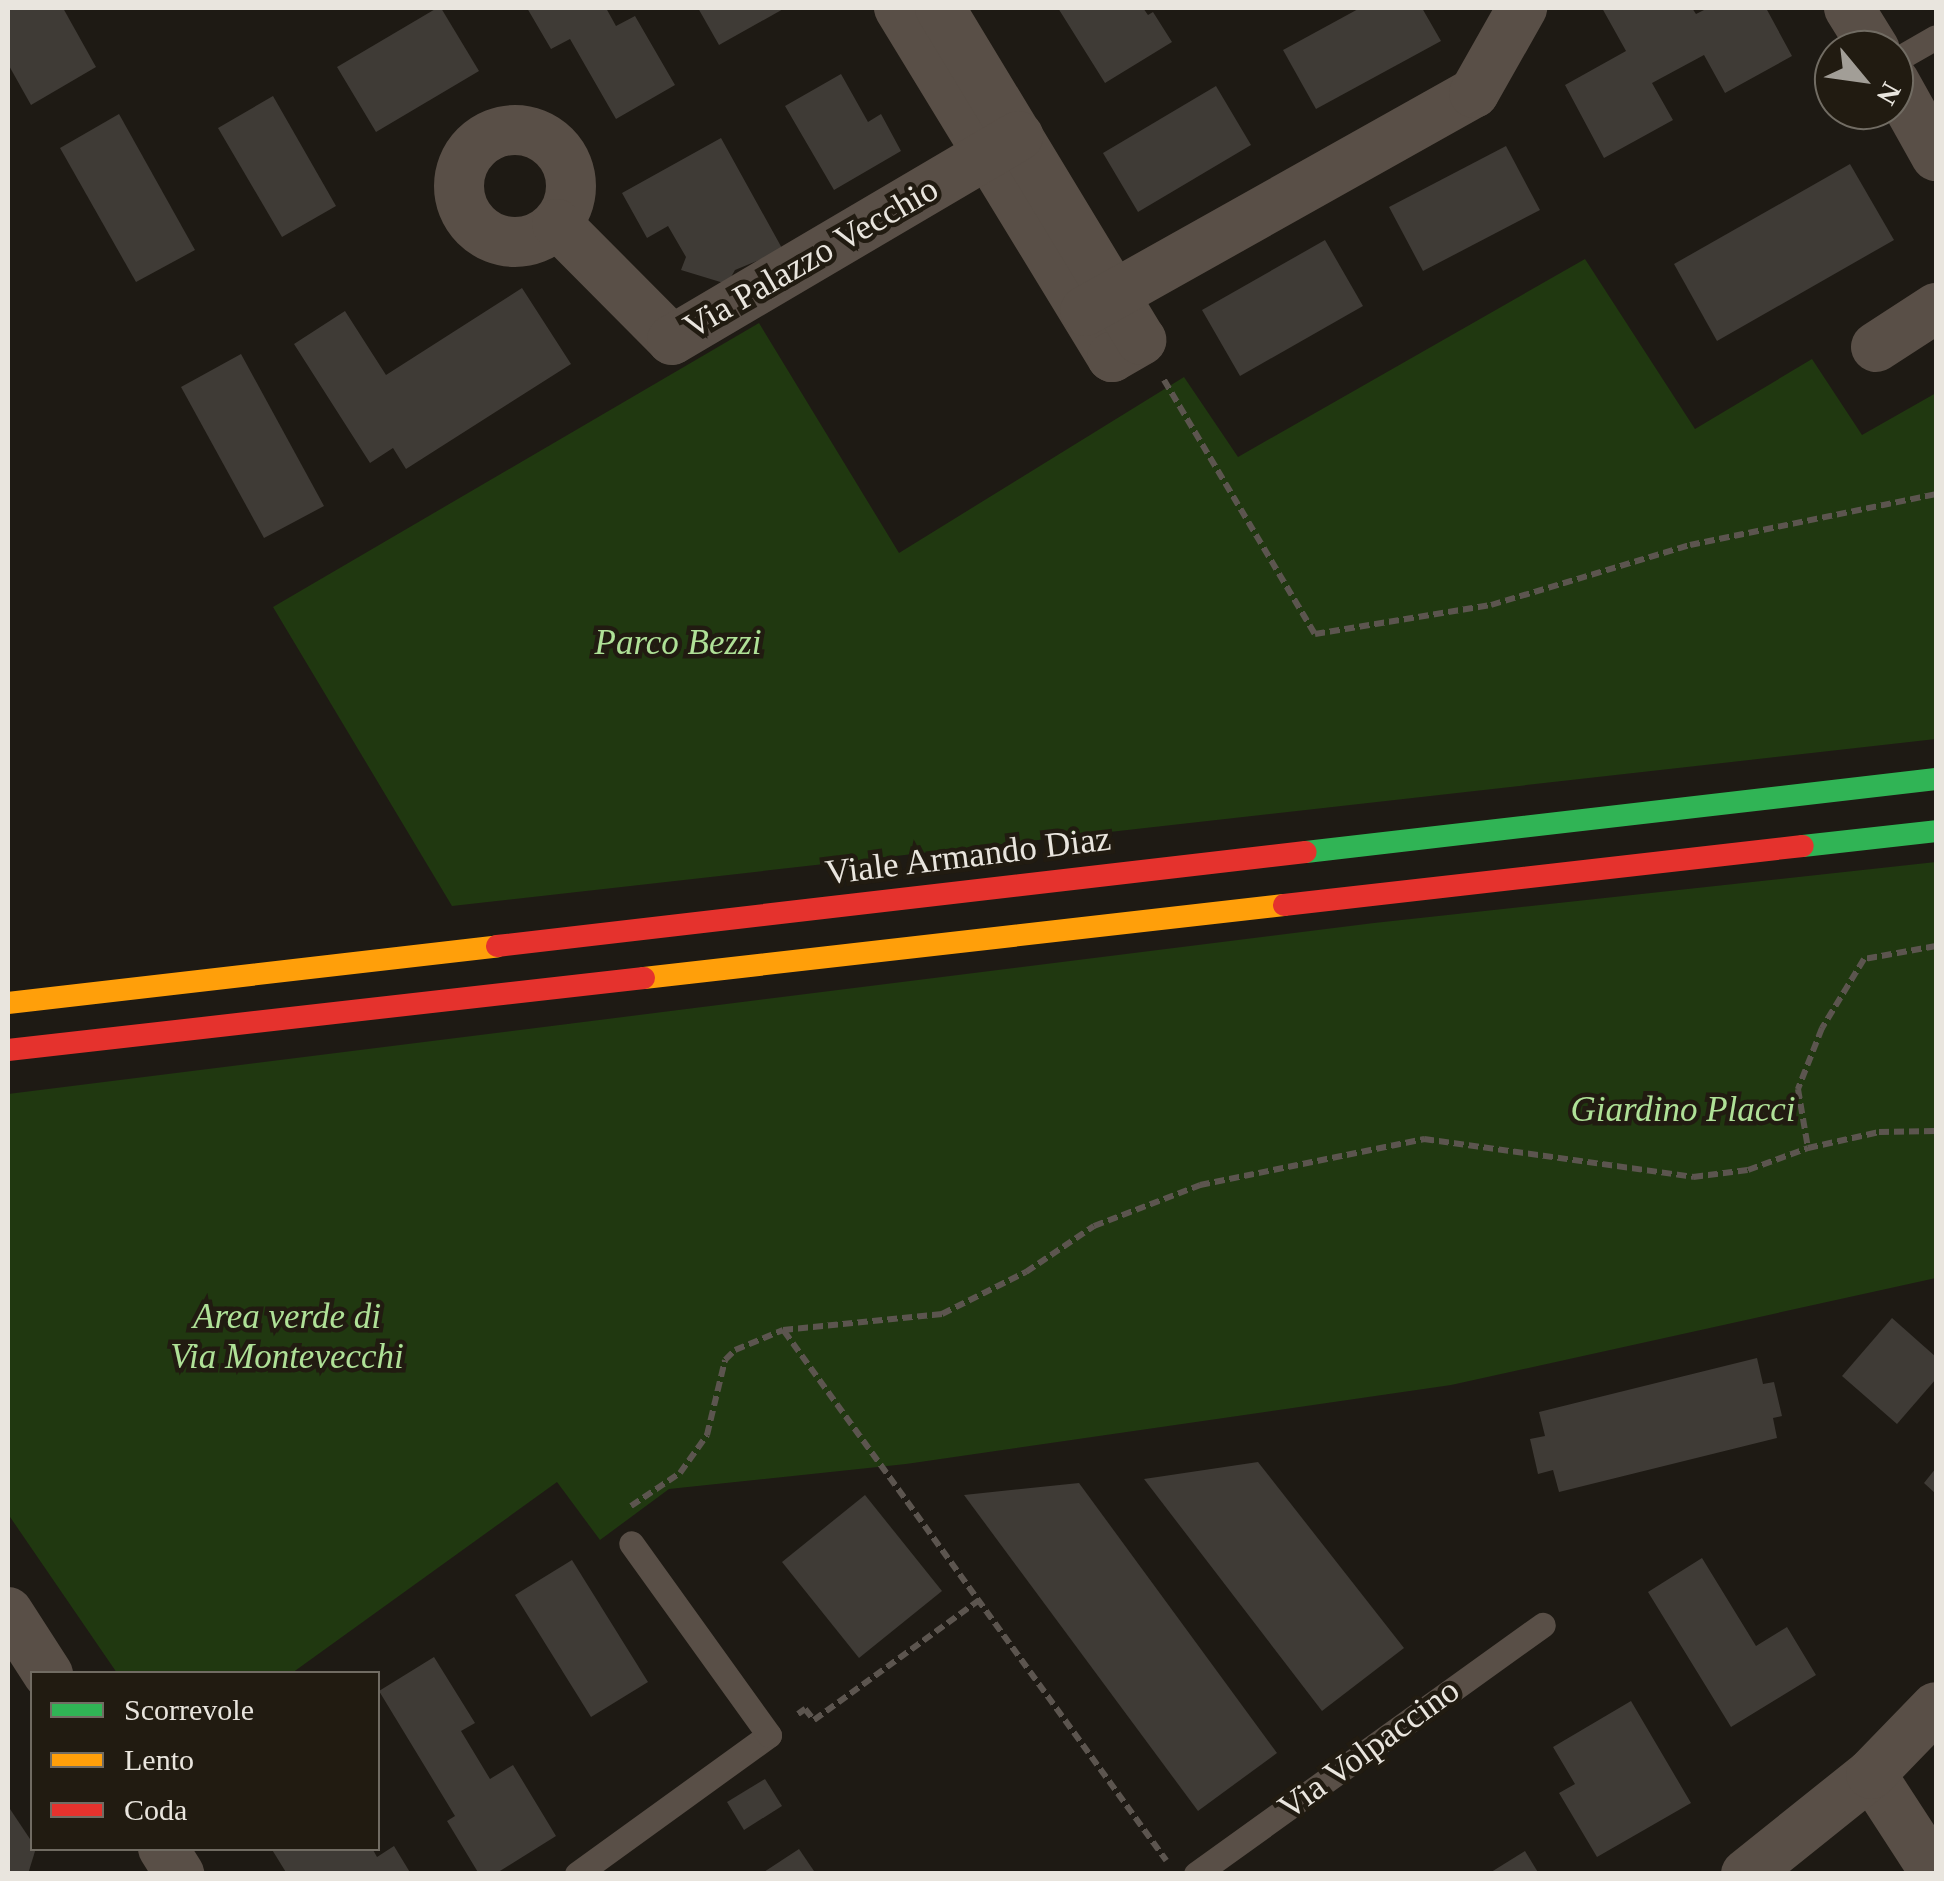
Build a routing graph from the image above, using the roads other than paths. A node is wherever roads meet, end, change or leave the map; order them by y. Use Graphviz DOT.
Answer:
graph roads {
  1 [pos="899,8"];
  2 [pos="940,8"];
  3 [pos="1522,8"];
  4 [pos="1849,8"];
  5 [pos="1863,30"];
  6 [pos="1936,37"];
  7 [pos="1914,50"];
  8 [pos="1914,117"];
  9 [pos="1003,144"];
  10 [pos="1936,156"];
  11 [pos="556,224"];
  12 [pos="1098,302"];
  13 [pos="1936,308"];
  14 [pos="1140,340"];
  15 [pos="1876,347"];
  16 [pos="1936,779"];
  17 [pos="1936,831"];
  18 [pos="8,1003"];
  19 [pos="8,1050"];
  20 [pos="631,1543"];
  21 [pos="8,1612"];
  22 [pos="1543,1626"];
  23 [pos="46,1671"];
  24 [pos="1936,1707"];
  25 [pos="1871,1774"];
  26 [pos="165,1851"];
  27 [pos="180,1874"];
  28 [pos="577,1874"];
  29 [pos="1196,1874"];
  30 [pos="1746,1874"];
  31 [pos="1936,1874"];
  1 -- 9 [label="street"];
  2 -- 9 [label="street"];
  3 -- 12 [label="street"];
  4 -- 5 [label="street"];
  6 -- 7 [label="lane"];
  8 -- 10 [label="street"];
  9 -- 11 [label="street, Via Palazzo Vecchio"];
  9 -- 12 [label="street"];
  12 -- 14 [label="street"];
  13 -- 15 [label="street"];
  16 -- 18 [label="main road, Viale Armando Diaz"];
  17 -- 19 [label="main road"];
  20 -- 28 [label="lane"];
  21 -- 23 [label="street"];
  22 -- 29 [label="lane, Via Volpaccino"];
  24 -- 25 [label="street"];
  25 -- 30 [label="street"];
  25 -- 31 [label="street"];
  26 -- 27 [label="street"];
}
